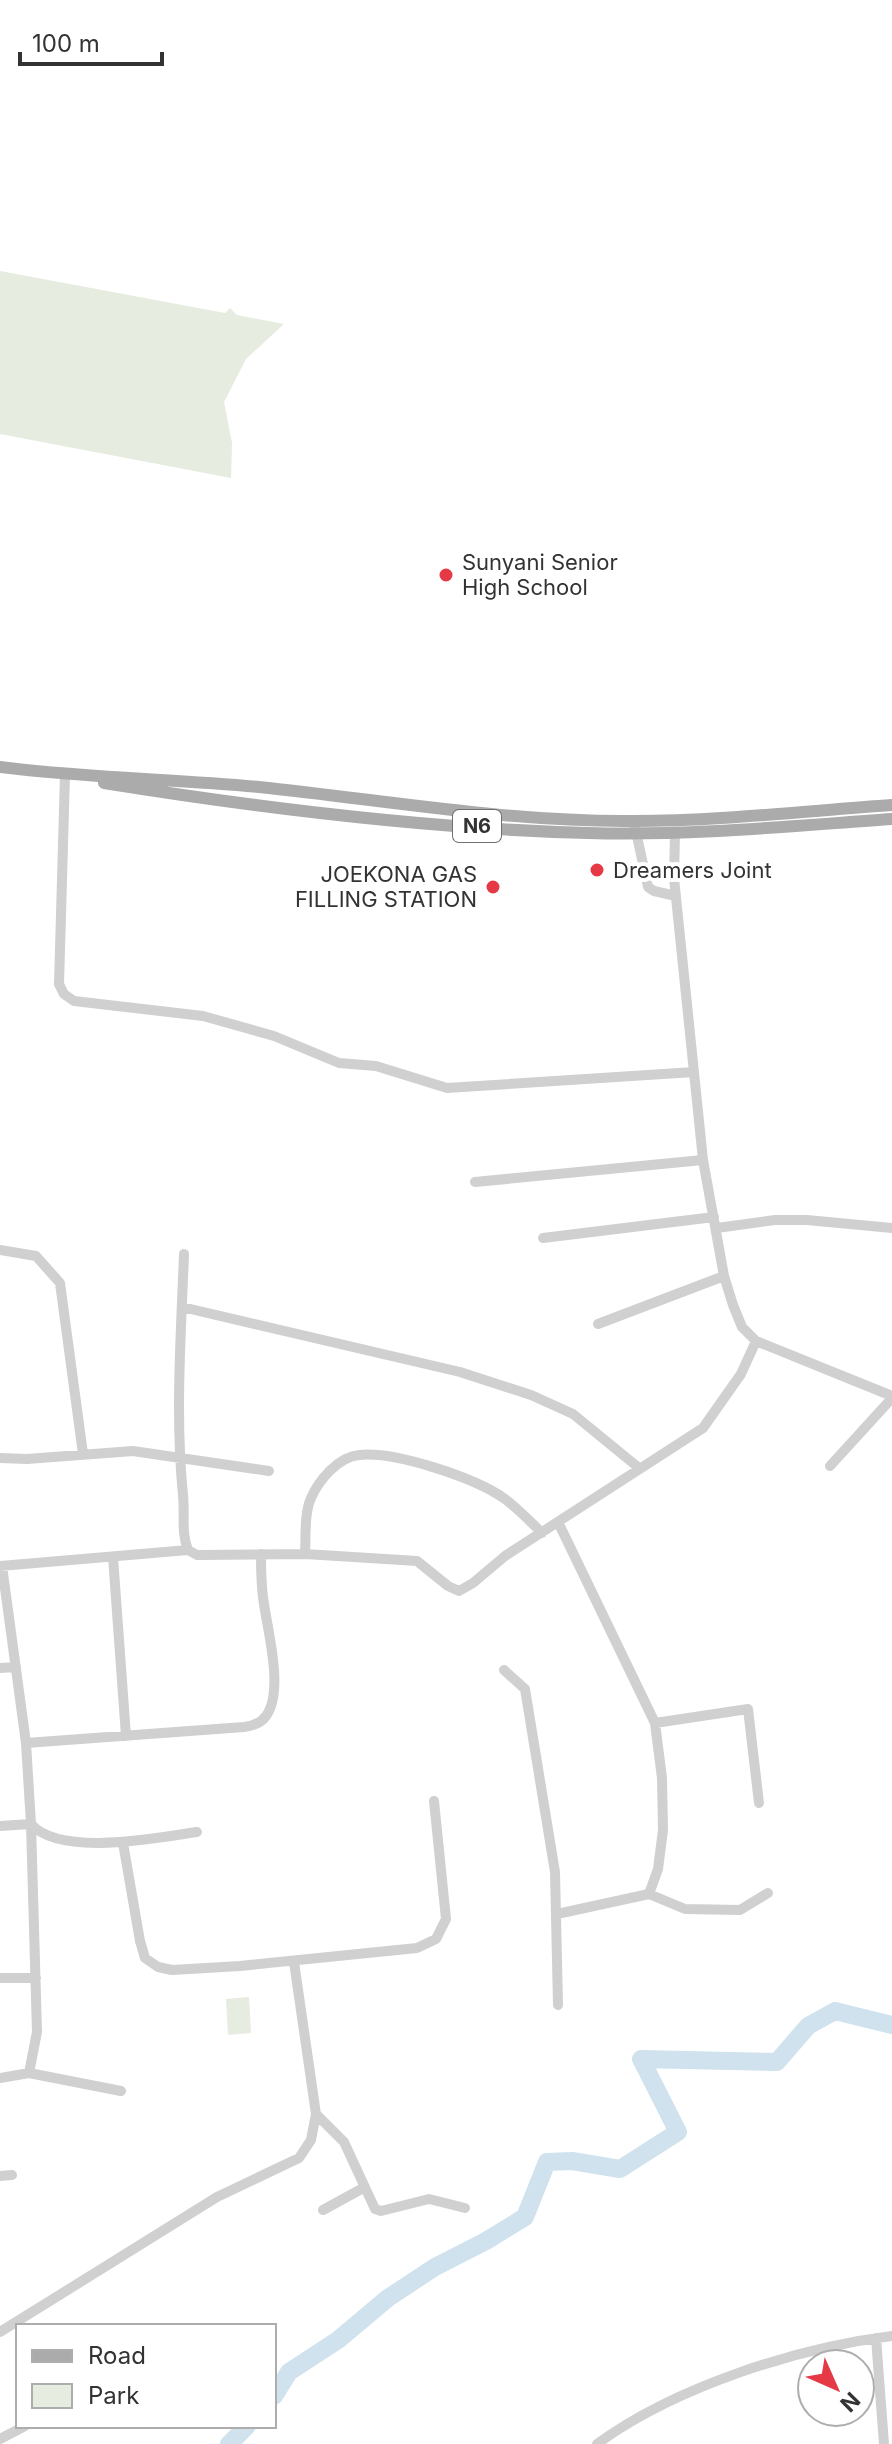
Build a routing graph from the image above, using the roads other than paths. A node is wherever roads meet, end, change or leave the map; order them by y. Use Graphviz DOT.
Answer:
graph roads {
  1 [pos="0,767"];
  2 [pos="65,775"];
  3 [pos="892,805"];
  4 [pos="892,819"];
  5 [pos="635,827"];
  6 [pos="675,833"];
  7 [pos="676,896"];
  8 [pos="694,1072"];
  9 [pos="703,1160"];
  10 [pos="475,1182"];
  11 [pos="716,1223"];
  12 [pos="892,1228"];
  13 [pos="543,1238"];
  14 [pos="0,1250"];
  15 [pos="184,1254"];
  16 [pos="724,1276"];
  17 [pos="182,1307"];
  18 [pos="598,1324"];
  19 [pos="756,1341"];
  20 [pos="892,1397"];
  21 [pos="83,1454"];
  22 [pos="178,1457"];
  23 [pos="0,1458"];
  24 [pos="830,1466"];
  25 [pos="639,1468"];
  26 [pos="269,1471"];
  27 [pos="559,1524"];
  28 [pos="542,1533"];
  29 [pos="188,1550"];
  30 [pos="261,1554"];
  31 [pos="305,1554"];
  32 [pos="113,1557"];
  33 [pos="1,1566"];
  34 [pos="16,1667"];
  35 [pos="0,1668"];
  36 [pos="504,1670"];
  37 [pos="655,1723"];
  38 [pos="126,1736"];
  39 [pos="26,1743"];
  40 [pos="434,1801"];
  41 [pos="759,1803"];
  42 [pos="31,1824"];
  43 [pos="0,1826"];
  44 [pos="197,1832"];
  45 [pos="123,1843"];
  46 [pos="768,1893"];
  47 [pos="649,1894"];
  48 [pos="557,1914"];
  49 [pos="294,1962"];
  50 [pos="0,1978"];
  51 [pos="36,1978"];
  52 [pos="558,2005"];
  53 [pos="29,2073"];
  54 [pos="0,2078"];
  55 [pos="121,2091"];
  56 [pos="316,2114"];
  57 [pos="365,2187"];
  58 [pos="465,2208"];
  59 [pos="323,2210"];
  60 [pos="0,2332"];
  61 [pos="892,2336"];
  62 [pos="876,2338"];
  63 [pos="21,2428"];
  64 [pos="0,2439"];
  65 [pos="597,2444"];
  66 [pos="884,2444"];
  1 -- 2 [label="main road, N6"];
  2 -- 5 [label="main road, N6"];
  2 -- 8 [label="street"];
  3 -- 5 [label="main road, N6"];
  4 -- 6 [label="main road, N6"];
  5 -- 6 [label="main road, N6"];
  5 -- 7 [label="street"];
  6 -- 7 [label="street"];
  7 -- 8 [label="street"];
  8 -- 9 [label="street"];
  9 -- 10 [label="street"];
  9 -- 11 [label="street"];
  11 -- 12 [label="street"];
  11 -- 13 [label="street"];
  11 -- 16 [label="street"];
  14 -- 21 [label="street"];
  15 -- 17 [label="street"];
  16 -- 18 [label="street"];
  16 -- 19 [label="street"];
  17 -- 22 [label="street"];
  17 -- 25 [label="street"];
  19 -- 20 [label="street"];
  19 -- 25 [label="street"];
  20 -- 24 [label="street"];
  21 -- 22 [label="street"];
  21 -- 23 [label="street"];
  22 -- 26 [label="street"];
  22 -- 29 [label="street"];
  25 -- 27 [label="street"];
  27 -- 28 [label="street"];
  27 -- 37 [label="street"];
  28 -- 31 [label="street"];
  28 -- 31 [label="street"];
  29 -- 30 [label="street"];
  29 -- 32 [label="street"];
  30 -- 31 [label="street"];
  30 -- 38 [label="street"];
  32 -- 33 [label="street"];
  32 -- 38 [label="street"];
  33 -- 34 [label="street"];
  34 -- 35 [label="street"];
  34 -- 39 [label="street"];
  36 -- 48 [label="street"];
  37 -- 41 [label="street"];
  37 -- 47 [label="street"];
  38 -- 39 [label="street"];
  39 -- 42 [label="street"];
  40 -- 49 [label="street"];
  42 -- 43 [label="street"];
  42 -- 45 [label="street"];
  42 -- 51 [label="street"];
  44 -- 45 [label="street"];
  45 -- 49 [label="street"];
  46 -- 47 [label="street"];
  47 -- 48 [label="street"];
  48 -- 52 [label="street"];
  49 -- 56 [label="street"];
  50 -- 51 [label="street"];
  51 -- 53 [label="street"];
  53 -- 54 [label="street"];
  53 -- 55 [label="street"];
  56 -- 57 [label="street"];
  56 -- 60 [label="street"];
  57 -- 58 [label="street"];
  57 -- 59 [label="street"];
  61 -- 62 [label="street"];
  62 -- 65 [label="street"];
  62 -- 66 [label="street"];
  63 -- 64 [label="street"];
}
